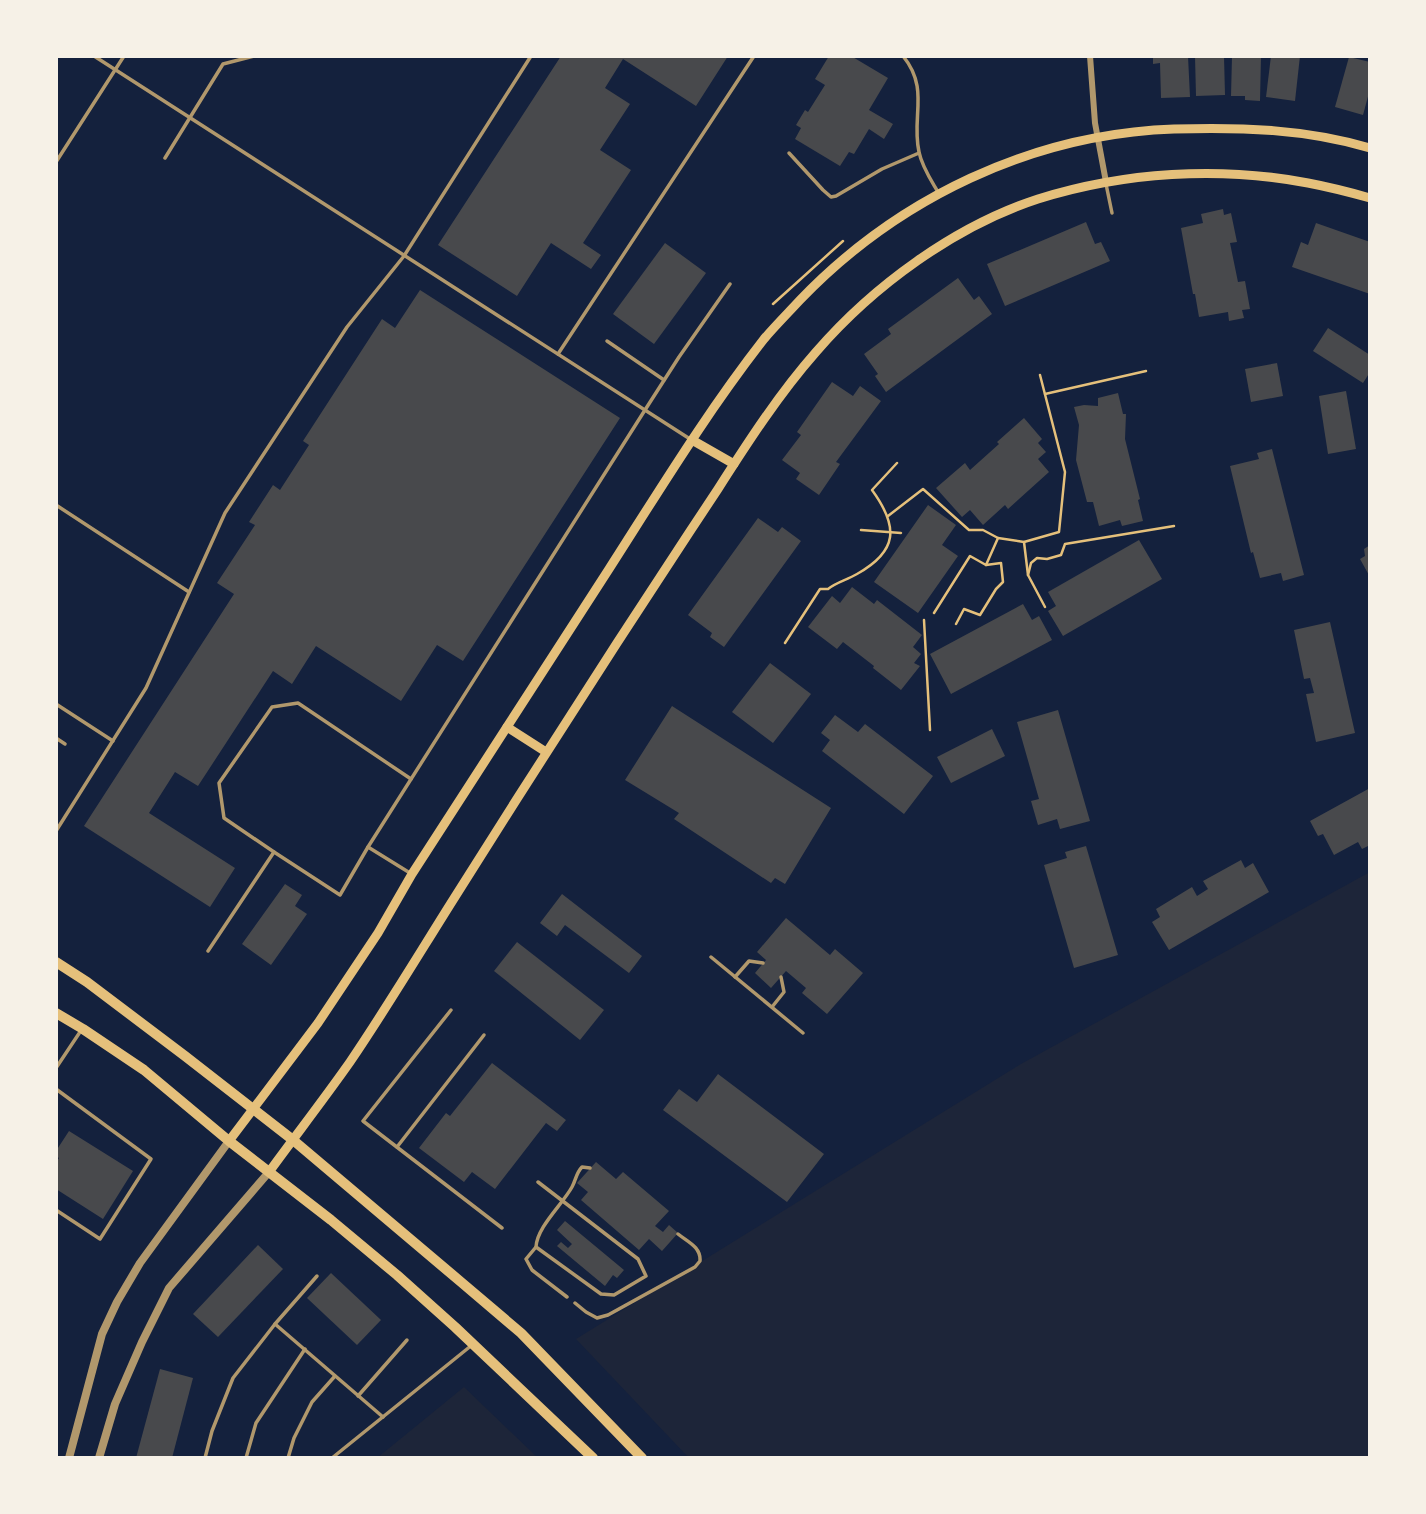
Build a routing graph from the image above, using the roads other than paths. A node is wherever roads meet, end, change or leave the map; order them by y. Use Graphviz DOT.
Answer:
graph roads {
  1 [pos="94,56"];
  2 [pos="124,56"];
  3 [pos="254,56"];
  4 [pos="531,56"];
  5 [pos="754,56"];
  6 [pos="903,56"];
  7 [pos="1090,56"];
  8 [pos="114,70"];
  9 [pos="190,118"];
  10 [pos="1097,137"];
  11 [pos="1370,148"];
  12 [pos="789,153"];
  13 [pos="919,153"];
  14 [pos="165,158"];
  15 [pos="56,162"];
  16 [pos="1105,182"];
  17 [pos="939,193"];
  18 [pos="1370,198"];
  19 [pos="1112,213"];
  20 [pos="404,256"];
  21 [pos="730,284"];
  22 [pos="607,341"];
  23 [pos="558,354"];
  24 [pos="664,380"];
  25 [pos="645,410"];
  26 [pos="692,440"];
  27 [pos="734,464"];
  28 [pos="56,505"];
  29 [pos="189,593"];
  30 [pos="56,704"];
  31 [pos="507,727"];
  32 [pos="56,738"];
  33 [pos="113,741"];
  34 [pos="65,744"];
  35 [pos="546,752"];
  36 [pos="411,779"];
  37 [pos="56,831"];
  38 [pos="368,847"];
  39 [pos="274,852"];
  40 [pos="412,874"];
  41 [pos="208,951"];
  42 [pos="711,957"];
  43 [pos="56,962"];
  44 [pos="763,963"];
  45 [pos="735,977"];
  46 [pos="781,977"];
  47 [pos="772,1007"];
  48 [pos="451,1010"];
  49 [pos="56,1013"];
  50 [pos="83,1029"];
  51 [pos="803,1033"];
  52 [pos="484,1035"];
  53 [pos="56,1068"];
  54 [pos="56,1089"];
  55 [pos="253,1109"];
  56 [pos="293,1140"];
  57 [pos="229,1141"];
  58 [pos="397,1147"];
  59 [pos="590,1168"];
  60 [pos="269,1172"];
  61 [pos="538,1182"];
  62 [pos="564,1201"];
  63 [pos="56,1210"];
  64 [pos="502,1228"];
  65 [pos="678,1234"];
  66 [pos="536,1247"];
  67 [pos="317,1276"];
  68 [pos="567,1297"];
  69 [pos="575,1303"];
  70 [pos="275,1324"];
  71 [pos="407,1340"];
  72 [pos="473,1345"];
  73 [pos="304,1349"];
  74 [pos="335,1376"];
  75 [pos="358,1396"];
  76 [pos="383,1417"];
  77 [pos="69,1458"];
  78 [pos="99,1458"];
  79 [pos="205,1458"];
  80 [pos="246,1458"];
  81 [pos="288,1458"];
  82 [pos="332,1458"];
  83 [pos="593,1458"];
  84 [pos="642,1458"];
  1 -- 8 [label="lane"];
  2 -- 8 [label="lane"];
  3 -- 9 [label="lane"];
  4 -- 20 [label="lane"];
  5 -- 23 [label="lane"];
  6 -- 13 [label="lane"];
  7 -- 10 [label="street"];
  8 -- 9 [label="lane"];
  8 -- 15 [label="lane"];
  9 -- 14 [label="lane"];
  9 -- 20 [label="lane"];
  10 -- 11 [label="main road"];
  10 -- 16 [label="street"];
  10 -- 17 [label="main road"];
  12 -- 13 [label="lane"];
  13 -- 17 [label="lane"];
  16 -- 18 [label="main road"];
  16 -- 19 [label="lane"];
  16 -- 27 [label="main road"];
  17 -- 26 [label="main road"];
  20 -- 23 [label="lane"];
  20 -- 29 [label="lane"];
  21 -- 24 [label="lane"];
  22 -- 24 [label="lane"];
  23 -- 25 [label="lane"];
  24 -- 25 [label="lane"];
  25 -- 26 [label="lane"];
  25 -- 36 [label="lane"];
  26 -- 27 [label="main road"];
  26 -- 31 [label="main road"];
  27 -- 35 [label="main road"];
  28 -- 29 [label="lane"];
  29 -- 33 [label="lane"];
  30 -- 33 [label="lane"];
  31 -- 35 [label="main road"];
  31 -- 40 [label="main road"];
  32 -- 34 [label="lane"];
  33 -- 37 [label="lane"];
  35 -- 56 [label="main road"];
  36 -- 38 [label="lane"];
  36 -- 39 [label="lane"];
  38 -- 39 [label="lane"];
  38 -- 40 [label="lane"];
  39 -- 41 [label="lane"];
  40 -- 55 [label="main road"];
  42 -- 45 [label="lane"];
  43 -- 55 [label="main road"];
  44 -- 45 [label="lane"];
  45 -- 47 [label="lane"];
  46 -- 47 [label="lane"];
  47 -- 51 [label="lane"];
  48 -- 58 [label="lane"];
  49 -- 50 [label="main road"];
  50 -- 53 [label="lane"];
  50 -- 57 [label="main road"];
  52 -- 58 [label="lane"];
  54 -- 63 [label="lane"];
  55 -- 56 [label="main road"];
  55 -- 57 [label="main road"];
  56 -- 60 [label="main road"];
  56 -- 84 [label="main road"];
  57 -- 60 [label="main road"];
  57 -- 77 [label="street"];
  58 -- 64 [label="lane"];
  59 -- 62 [label="lane"];
  60 -- 72 [label="main road"];
  60 -- 78 [label="street"];
  61 -- 62 [label="lane"];
  62 -- 66 [label="lane"];
  62 -- 66 [label="lane"];
  65 -- 69 [label="lane"];
  66 -- 68 [label="lane"];
  67 -- 70 [label="lane"];
  70 -- 73 [label="lane"];
  70 -- 79 [label="lane"];
  71 -- 75 [label="lane"];
  72 -- 76 [label="lane"];
  72 -- 83 [label="main road"];
  73 -- 74 [label="lane"];
  73 -- 80 [label="lane"];
  74 -- 75 [label="lane"];
  74 -- 81 [label="lane"];
  75 -- 76 [label="lane"];
  76 -- 82 [label="lane"];
}
